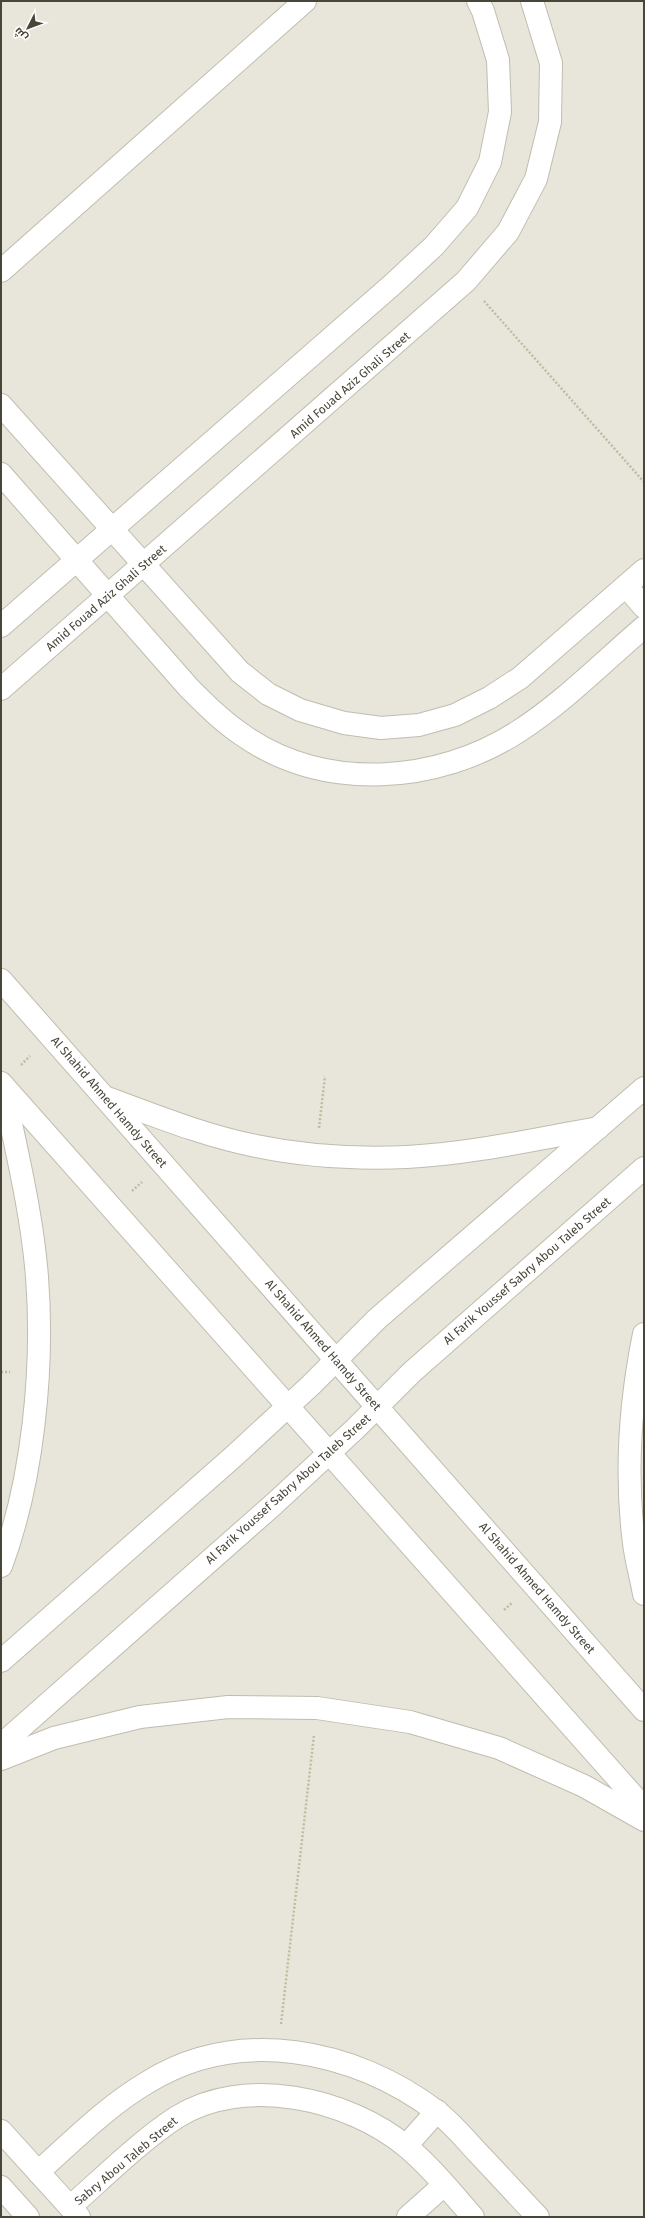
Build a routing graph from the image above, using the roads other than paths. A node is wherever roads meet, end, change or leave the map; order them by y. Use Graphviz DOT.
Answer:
graph roads {
  1 [pos="305,1"];
  2 [pos="478,1"];
  3 [pos="532,1"];
  4 [pos="1,271"];
  5 [pos="1,405"];
  6 [pos="1,474"];
  7 [pos="112,530"];
  8 [pos="76,560"];
  9 [pos="143,566"];
  10 [pos="644,570"];
  11 [pos="626,586"];
  12 [pos="108,596"];
  13 [pos="644,607"];
  14 [pos="1,626"];
  15 [pos="644,627"];
  16 [pos="1,690"];
  17 [pos="1,980"];
  18 [pos="2,1084"];
  19 [pos="644,1088"];
  20 [pos="103,1096"];
  21 [pos="599,1127"];
  22 [pos="644,1168"];
  23 [pos="644,1334"];
  24 [pos="336,1359"];
  25 [pos="378,1406"];
  26 [pos="288,1407"];
  27 [pos="329,1454"];
  28 [pos="1,1566"];
  29 [pos="644,1594"];
  30 [pos="1,1662"];
  31 [pos="644,1710"];
  32 [pos="1,1744"];
  33 [pos="1,1759"];
  34 [pos="644,1808"];
  35 [pos="644,1820"];
  36 [pos="437,2111"];
  37 [pos="1,2131"];
  38 [pos="406,2146"];
  39 [pos="38,2172"];
  40 [pos="444,2185"];
  41 [pos="1,2187"];
  42 [pos="74,2212"];
  43 [pos="470,2216"];
  44 [pos="28,2217"];
  45 [pos="408,2217"];
  46 [pos="538,2217"];
  1 -- 4 [label="street"];
  2 -- 7 [label="street"];
  3 -- 9 [label="street, Amid Fouad Aziz Ghali Street"];
  5 -- 7 [label="street"];
  6 -- 8 [label="street"];
  7 -- 8 [label="street"];
  7 -- 9 [label="street"];
  8 -- 12 [label="street"];
  8 -- 14 [label="street"];
  9 -- 11 [label="street"];
  9 -- 12 [label="street, Amid Fouad Aziz Ghali Street"];
  10 -- 11 [label="street"];
  11 -- 13 [label="street"];
  12 -- 15 [label="street"];
  12 -- 16 [label="street, Amid Fouad Aziz Ghali Street"];
  17 -- 20 [label="street, Al Shahid Ahmed Hamdy Street"];
  18 -- 26 [label="street"];
  18 -- 28 [label="street"];
  19 -- 21 [label="street"];
  20 -- 21 [label="street"];
  20 -- 24 [label="street, Al Shahid Ahmed Hamdy Street"];
  21 -- 24 [label="street"];
  22 -- 25 [label="street, Al Farik Youssef Sabry Abou Taleb Street"];
  23 -- 29 [label="street"];
  24 -- 25 [label="street, Al Shahid Ahmed Hamdy Street"];
  24 -- 26 [label="street"];
  25 -- 27 [label="street, Al Farik Youssef Sabry Abou Taleb Street"];
  25 -- 31 [label="street, Al Shahid Ahmed Hamdy Street"];
  26 -- 27 [label="street"];
  26 -- 30 [label="street"];
  27 -- 32 [label="street, Al Farik Youssef Sabry Abou Taleb Street"];
  27 -- 34 [label="street"];
  33 -- 35 [label="street"];
  36 -- 38 [label="street"];
  36 -- 39 [label="street"];
  36 -- 46 [label="street"];
  37 -- 39 [label="street"];
  38 -- 40 [label="street, Sabry Abou Taleb Street"];
  38 -- 42 [label="street, Sabry Abou Taleb Street"];
  39 -- 42 [label="street"];
  40 -- 43 [label="street, Sabry Abou Taleb Street"];
  40 -- 45 [label="street"];
  41 -- 44 [label="street"];
}
